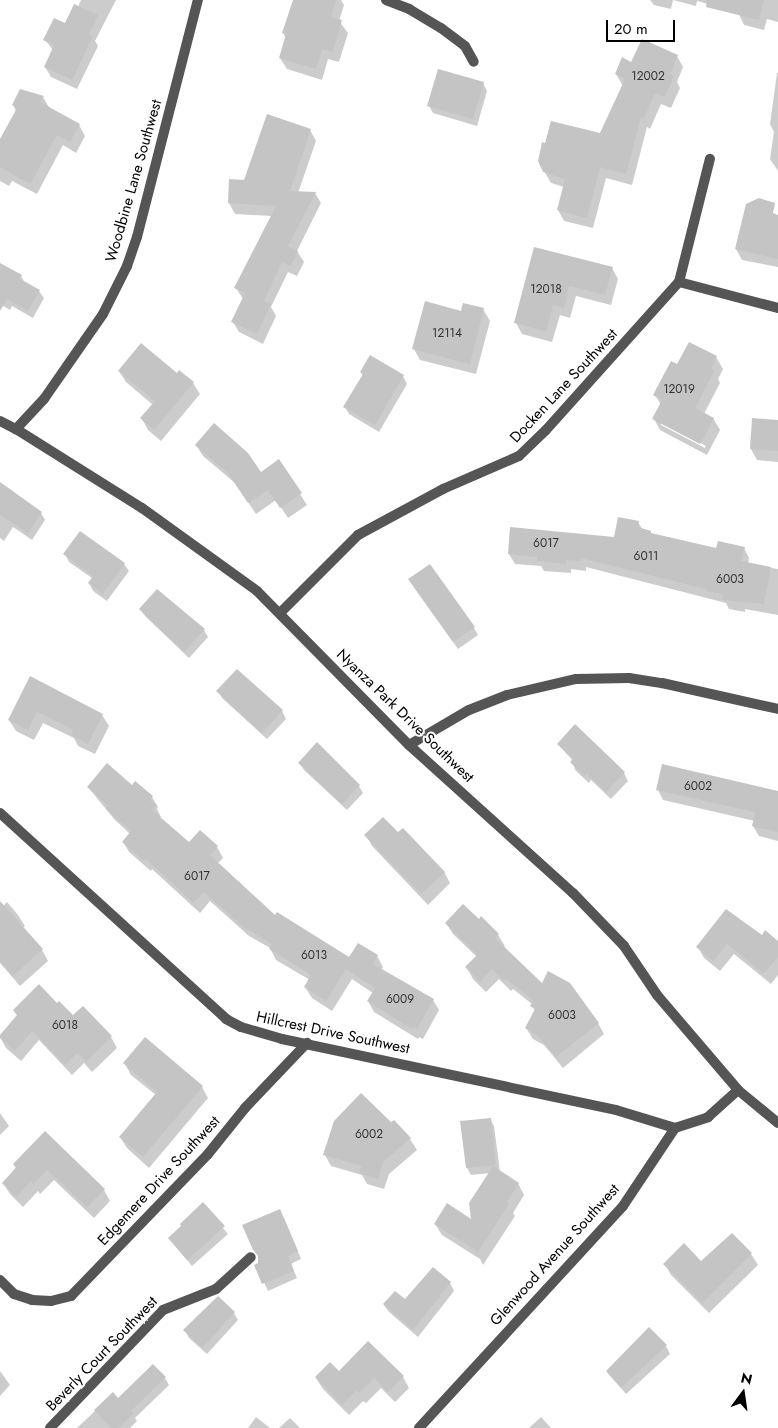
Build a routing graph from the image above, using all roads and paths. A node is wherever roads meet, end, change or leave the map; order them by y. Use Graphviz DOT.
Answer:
graph roads {
  1 [pos="198,0"];
  2 [pos="386,0"];
  3 [pos="474,62"];
  4 [pos="710,159"];
  5 [pos="679,282"];
  6 [pos="778,308"];
  7 [pos="0,421"];
  8 [pos="16,429"];
  9 [pos="280,613"];
  10 [pos="778,709"];
  11 [pos="410,745"];
  12 [pos="0,813"];
  13 [pos="307,1043"];
  14 [pos="738,1090"];
  15 [pos="778,1123"];
  16 [pos="675,1128"];
  17 [pos="251,1257"];
  18 [pos="0,1280"];
  19 [pos="50,1428"];
  20 [pos="419,1428"];
  1 -- 8 [label="street, Woodbine Lane Southwest"];
  2 -- 3 [label="street"];
  4 -- 5 [label="street, Docken Lane Southwest"];
  5 -- 6 [label="street"];
  5 -- 9 [label="street, Docken Lane Southwest"];
  7 -- 8 [label="street, Nyanza Park Drive Southwest"];
  8 -- 9 [label="street, Nyanza Park Drive Southwest"];
  9 -- 11 [label="street, Nyanza Park Drive Southwest"];
  10 -- 11 [label="street"];
  11 -- 14 [label="street, Nyanza Park Drive Southwest"];
  12 -- 13 [label="street, Hillcrest Drive Southwest"];
  13 -- 16 [label="street, Hillcrest Drive Southwest"];
  13 -- 18 [label="street, Edgemere Drive Southwest"];
  14 -- 15 [label="street"];
  14 -- 16 [label="street"];
  16 -- 20 [label="street, Glenwood Avenue Southwest"];
  17 -- 19 [label="street, Beverly Court Southwest"];
}
